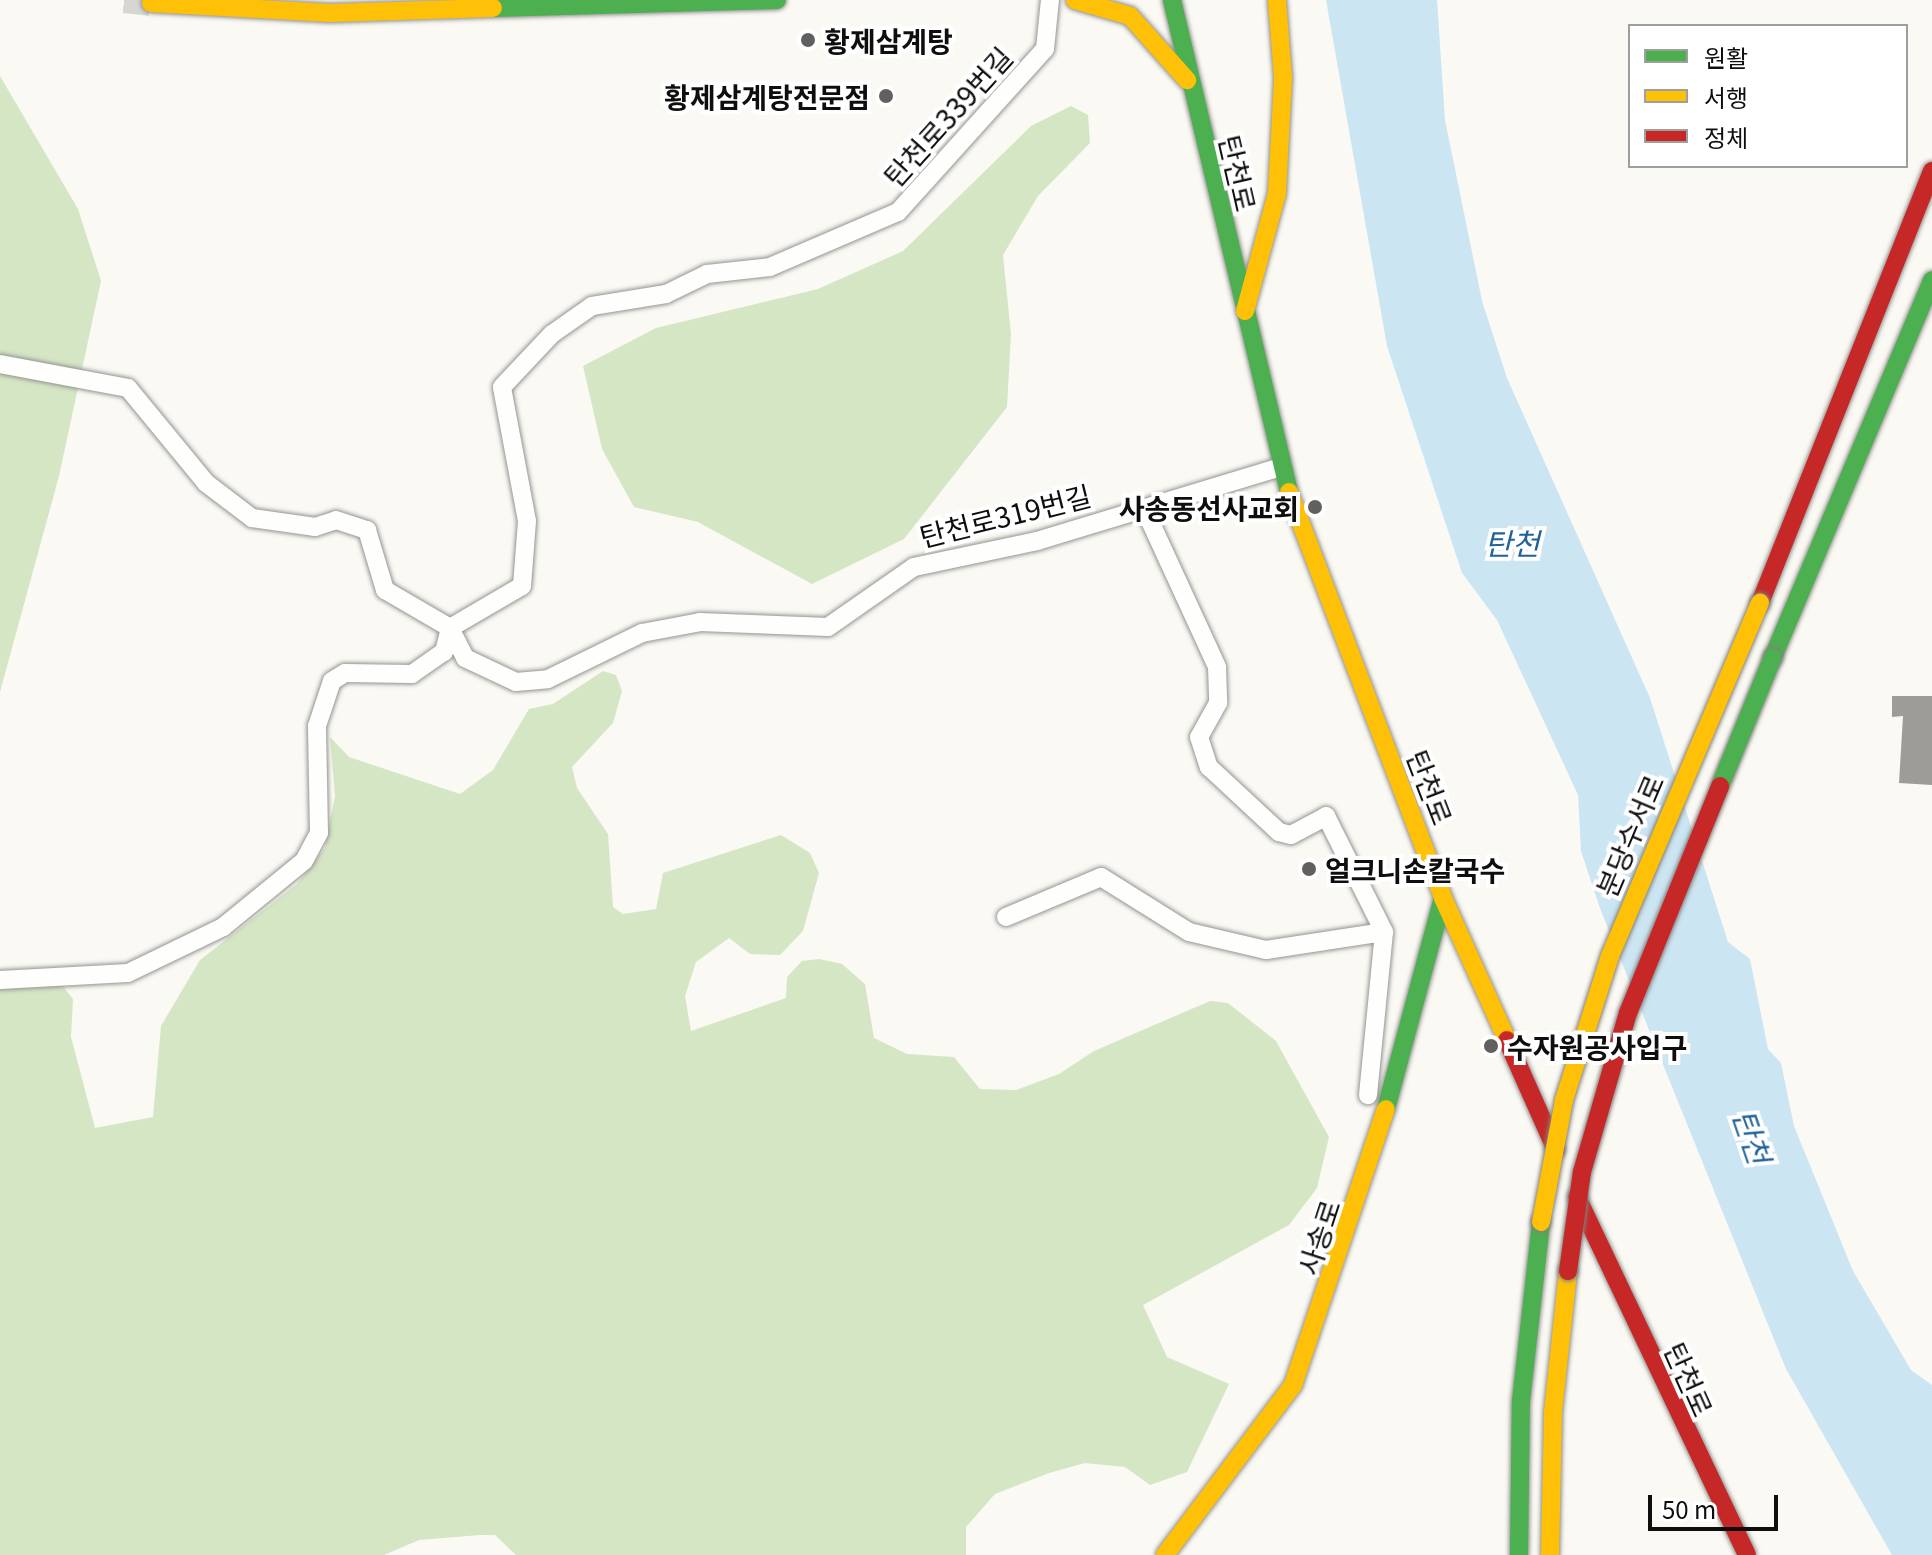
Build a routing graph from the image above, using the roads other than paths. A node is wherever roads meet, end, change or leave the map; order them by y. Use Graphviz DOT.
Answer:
graph roads {
  1 [pos="185,0"];
  2 [pos="777,0"];
  3 [pos="1050,0"];
  4 [pos="1075,0"];
  5 [pos="1172,0"];
  6 [pos="1277,0"];
  7 [pos="1189,83"];
  8 [pos="1932,171"];
  9 [pos="1932,280"];
  10 [pos="1244,314"];
  11 [pos="0,364"];
  12 [pos="1280,467"];
  13 [pos="1144,508"];
  14 [pos="450,628"];
  15 [pos="1443,898"];
  16 [pos="1006,917"];
  17 [pos="1384,932"];
  18 [pos="0,980"];
  19 [pos="1368,1095"];
  20 [pos="1165,1555"];
  21 [pos="1519,1555"];
  22 [pos="1550,1555"];
  23 [pos="1747,1555"];
  1 -- 2 [label="main road"];
  3 -- 14 [label="street, 탄천로339번길"];
  4 -- 7 [label="main road"];
  5 -- 7 [label="main road, 탄천로"];
  6 -- 10 [label="main road"];
  7 -- 10 [label="main road, 탄천로"];
  8 -- 21 [label="main road, 분당수서로, bridge"];
  9 -- 22 [label="main road, bridge"];
  10 -- 12 [label="main road, 탄천로"];
  11 -- 14 [label="street, 탄천로319번길"];
  12 -- 13 [label="street, 탄천로319번길"];
  12 -- 15 [label="main road, 탄천로"];
  13 -- 14 [label="street, 탄천로319번길"];
  13 -- 17 [label="street"];
  14 -- 18 [label="street"];
  15 -- 20 [label="main road, 사송로"];
  15 -- 23 [label="main road, 탄천로"];
  16 -- 17 [label="street"];
  17 -- 19 [label="street"];
}
